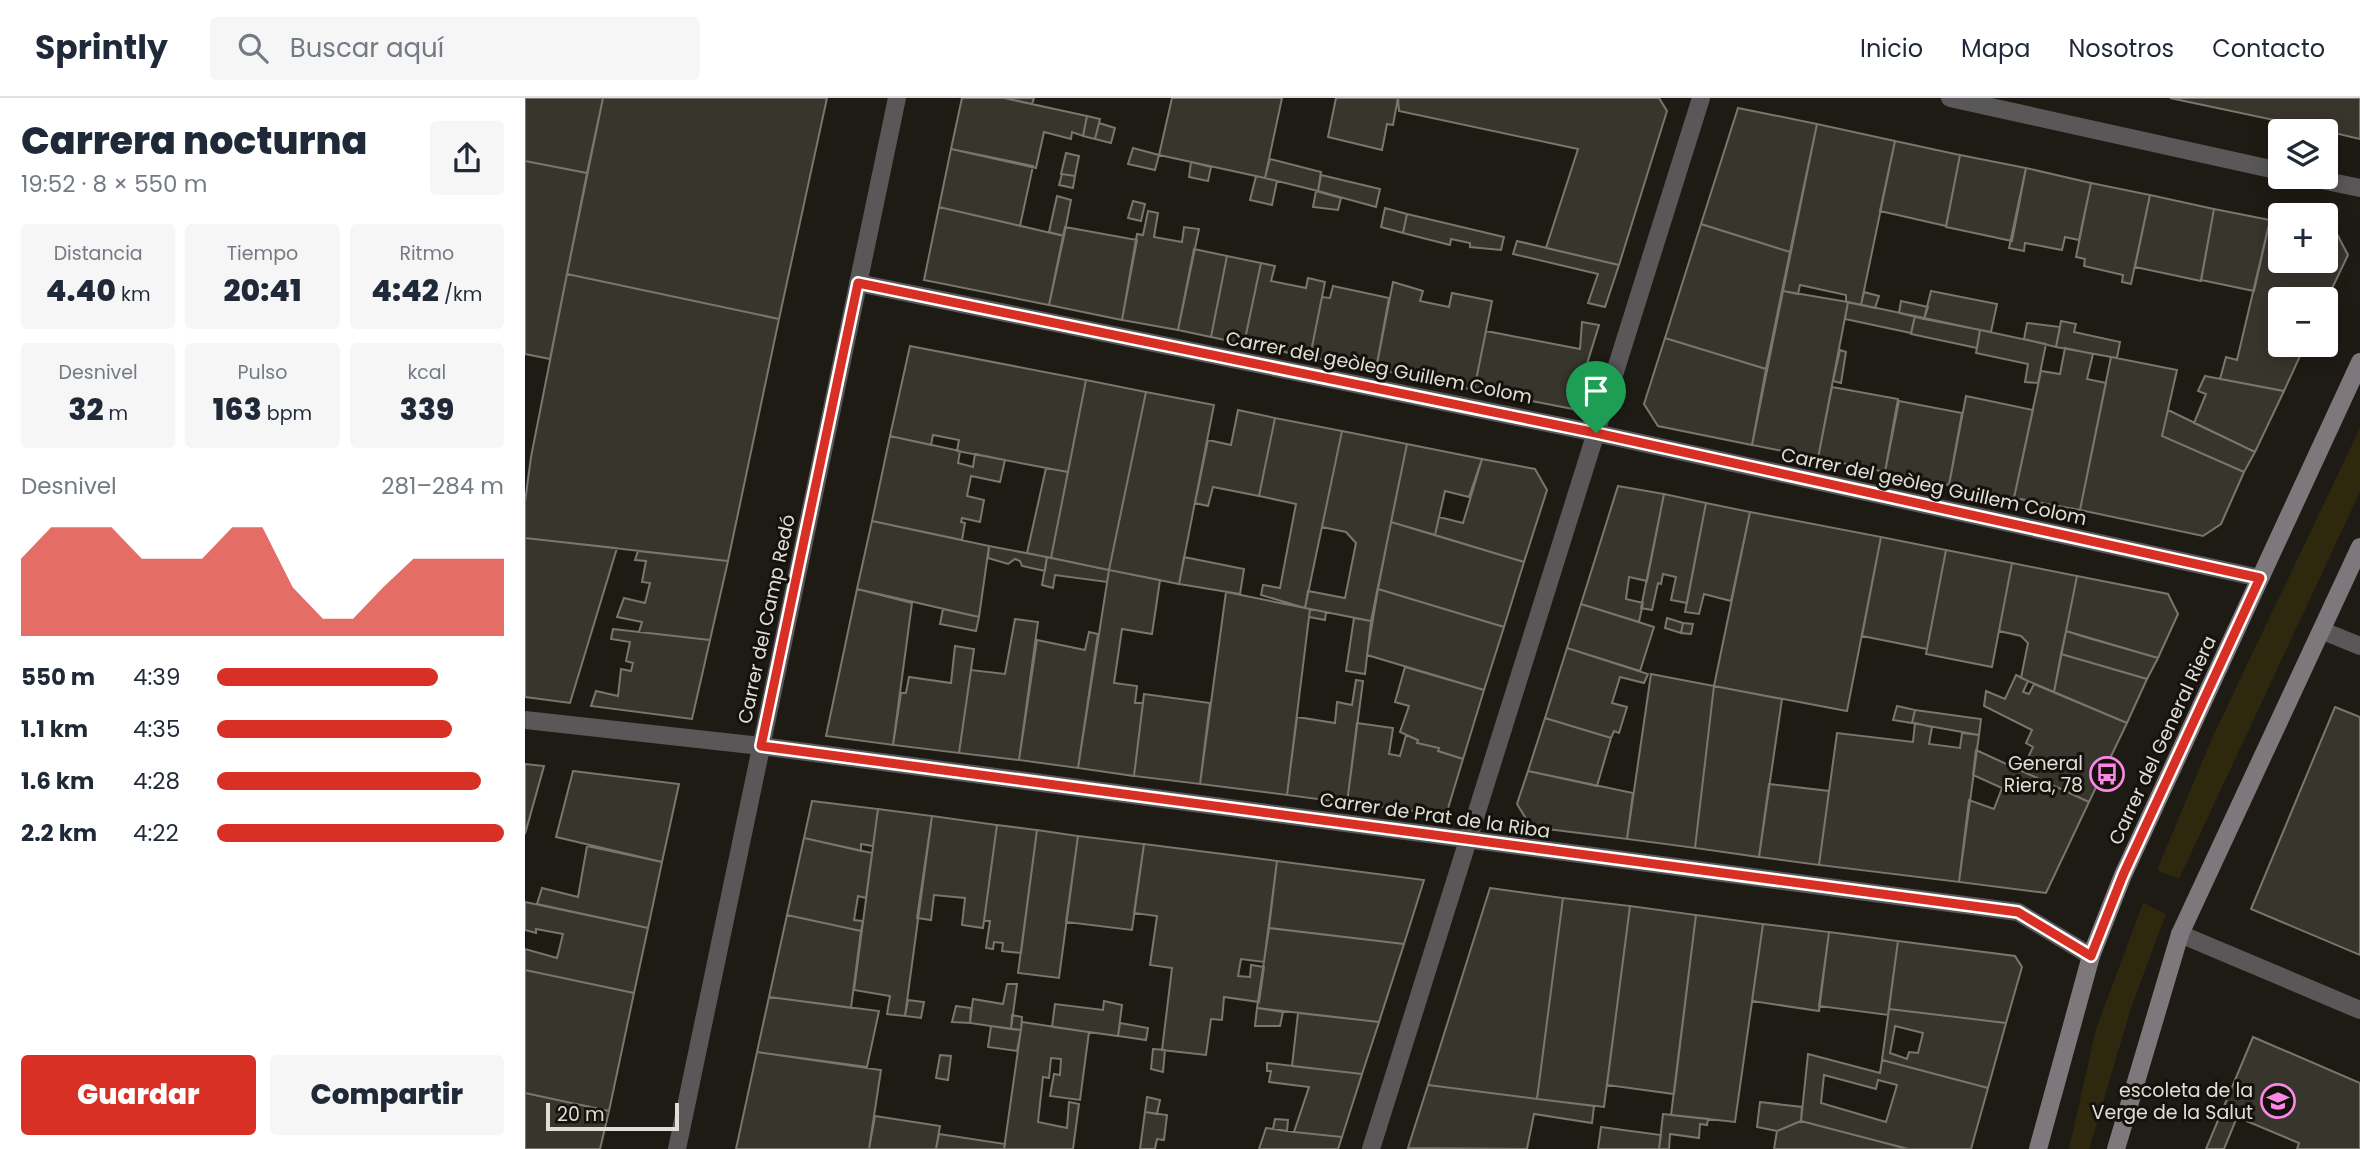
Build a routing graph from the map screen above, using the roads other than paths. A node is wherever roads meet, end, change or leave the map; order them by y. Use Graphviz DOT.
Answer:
graph roads {
  1 [pos="897,98"];
  2 [pos="1701,98"];
  3 [pos="1950,98"];
  4 [pos="2268,168"];
  5 [pos="2338,183"];
  6 [pos="2360,188"];
  7 [pos="858,283"];
  8 [pos="2360,362"];
  9 [pos="1596,433"];
  10 [pos="2360,547"];
  11 [pos="2260,578"];
  12 [pos="2323,631"];
  13 [pos="2360,646"];
  14 [pos="525,720"];
  15 [pos="761,746"];
  16 [pos="1468,841"];
  17 [pos="2180,934"];
  18 [pos="2091,956"];
  19 [pos="2360,1010"];
  20 [pos="677,1149"];
  21 [pos="1371,1149"];
  22 [pos="2038,1149"];
  23 [pos="2116,1149"];
  1 -- 7 [label="street, Carrer del Camp Redó"];
  2 -- 9 [label="street"];
  3 -- 4 [label="street"];
  5 -- 6 [label="street"];
  7 -- 9 [label="street, Carrer del geòleg Guillem Colom"];
  7 -- 15 [label="street, Carrer del Camp Redó"];
  8 -- 11 [label="main road, Carrer del General Riera"];
  9 -- 11 [label="street, Carrer del geòleg Guillem Colom"];
  9 -- 16 [label="street"];
  10 -- 12 [label="main road"];
  11 -- 18 [label="main road, Carrer del General Riera"];
  12 -- 13 [label="street"];
  12 -- 17 [label="main road"];
  14 -- 15 [label="street, Carrer de Prat de la Riba"];
  15 -- 16 [label="street, Carrer de Prat de la Riba"];
  15 -- 20 [label="street, Carrer del Camp Redó"];
  16 -- 18 [label="street, Carrer de Prat de la Riba"];
  16 -- 21 [label="street"];
  17 -- 19 [label="street"];
  17 -- 23 [label="main road"];
  18 -- 22 [label="main road, Carrer del General Riera"];
}
